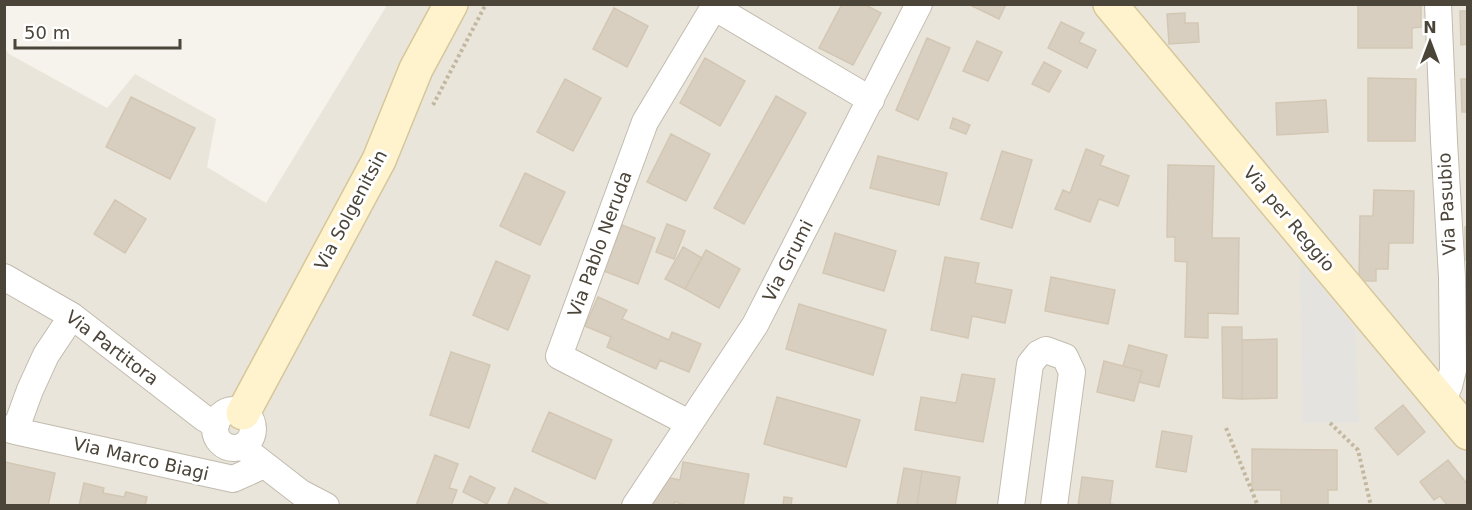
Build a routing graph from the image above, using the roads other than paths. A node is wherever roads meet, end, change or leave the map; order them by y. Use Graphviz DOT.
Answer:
graph roads {
  1 [pos="451,4"];
  2 [pos="919,4"];
  3 [pos="1110,4"];
  4 [pos="1438,4"];
  5 [pos="714,6"];
  6 [pos="871,100"];
  7 [pos="4,277"];
  8 [pos="72,316"];
  9 [pos="1442,402"];
  10 [pos="689,423"];
  11 [pos="235,427"];
  12 [pos="10,430"];
  13 [pos="1467,433"];
  14 [pos="264,465"];
  15 [pos="326,506"];
  16 [pos="635,506"];
  17 [pos="1011,506"];
  18 [pos="1054,506"];
  1 -- 11 [label="street, Via Solgenitsin"];
  2 -- 6 [label="street, Via Grumi"];
  3 -- 9 [label="street, Via per Reggio"];
  4 -- 9 [label="street, Via Pasubio"];
  5 -- 6 [label="street, Via Pablo Neruda"];
  5 -- 10 [label="street, Via Pablo Neruda"];
  6 -- 10 [label="street, Via Grumi"];
  7 -- 8 [label="street, Via Partitora"];
  8 -- 11 [label="street, Via Partitora"];
  8 -- 12 [label="street, Via Marco Biagi"];
  9 -- 13 [label="street, Via per Reggio"];
  10 -- 16 [label="street, Via Grumi"];
  11 -- 14 [label="street, Via Partitora"];
  12 -- 14 [label="street, Via Marco Biagi"];
  14 -- 15 [label="street, Via Partitora"];
  17 -- 18 [label="street"];
}
